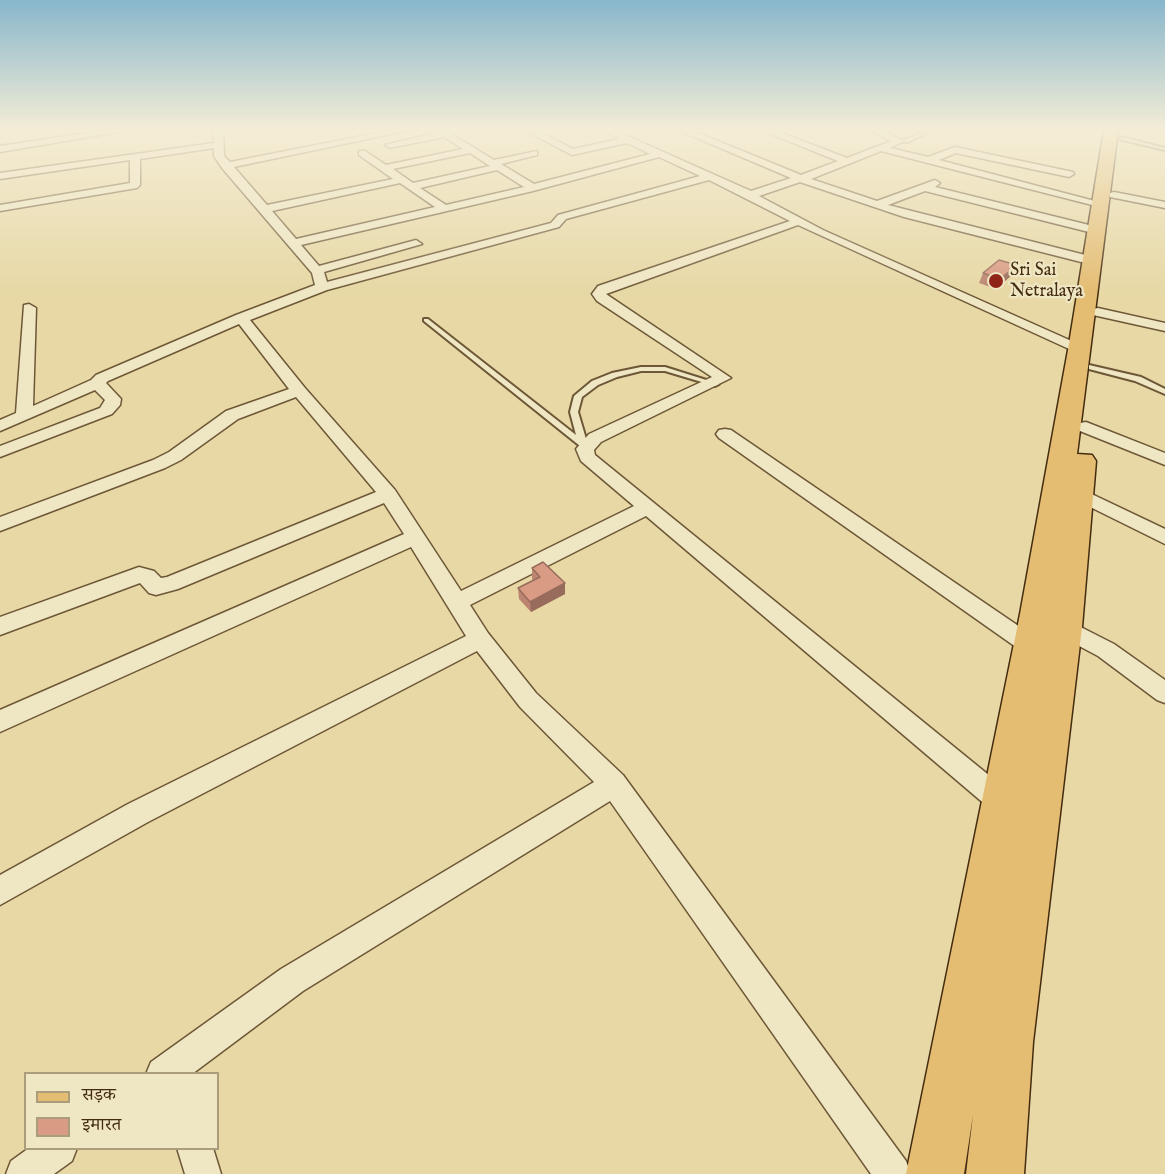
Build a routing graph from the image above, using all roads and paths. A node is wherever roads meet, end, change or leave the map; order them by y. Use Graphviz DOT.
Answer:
graph roads {
  1 [pos="135,185"];
  2 [pos="248,185"];
  3 [pos="396,185"];
  4 [pos="409,185"];
  5 [pos="528,185"];
  6 [pos="545,185"];
  7 [pos="681,185"];
  8 [pos="727,185"];
  9 [pos="783,185"];
  10 [pos="818,185"];
  11 [pos="928,185"];
  12 [pos="994,185"];
  13 [pos="1108,185"];
  14 [pos="923,187"];
  15 [pos="533,188"];
  16 [pos="750,195"];
  17 [pos="877,205"];
  18 [pos="1165,205"];
  19 [pos="0,208"];
  20 [pos="443,208"];
  21 [pos="266,209"];
  22 [pos="800,221"];
  23 [pos="1101,222"];
  24 [pos="294,243"];
  25 [pos="416,244"];
  26 [pos="319,278"];
  27 [pos="29,308"];
  28 [pos="1098,312"];
  29 [pos="241,318"];
  30 [pos="426,320"];
  31 [pos="1165,327"];
  32 [pos="1086,359"];
  33 [pos="97,383"];
  34 [pos="715,384"];
  35 [pos="298,391"];
  36 [pos="1165,392"];
  37 [pos="24,416"];
  38 [pos="0,426"];
  39 [pos="1086,426"];
  40 [pos="725,434"];
  41 [pos="584,446"];
  42 [pos="0,452"];
  43 [pos="1165,459"];
  44 [pos="388,494"];
  45 [pos="1079,494"];
  46 [pos="647,508"];
  47 [pos="0,524"];
  48 [pos="416,537"];
  49 [pos="1165,537"];
  50 [pos="458,602"];
  51 [pos="0,626"];
  52 [pos="1045,629"];
  53 [pos="480,639"];
  54 [pos="1165,693"];
  55 [pos="0,721"];
  56 [pos="614,784"];
  57 [pos="1003,803"];
  58 [pos="0,891"];
  59 [pos="168,1072"];
  60 [pos="58,1150"];
  61 [pos="195,1150"];
  62 [pos="24,1174"];
  63 [pos="203,1174"];
  64 [pos="893,1174"];
  65 [pos="935,1174"];
  66 [pos="995,1174"];
  1 -- 19 [label="street"];
  2 -- 21 [label="street"];
  3 -- 21 [label="street"];
  4 -- 20 [label="street"];
  5 -- 15 [label="street"];
  6 -- 15 [label="street"];
  7 -- 26 [label="street"];
  8 -- 16 [label="street"];
  9 -- 16 [label="street"];
  10 -- 17 [label="street"];
  11 -- 14 [label="street"];
  12 -- 23 [label="street"];
  13 -- 23 [label="main road"];
  14 -- 17 [label="street"];
  14 -- 23 [label="street"];
  15 -- 20 [label="street"];
  16 -- 22 [label="street"];
  17 -- 23 [label="street"];
  18 -- 23 [label="street"];
  20 -- 24 [label="street"];
  21 -- 24 [label="street"];
  22 -- 32 [label="street"];
  22 -- 34 [label="street"];
  23 -- 28 [label="main road"];
  23 -- 32 [label="main road"];
  24 -- 26 [label="street"];
  25 -- 26 [label="street"];
  26 -- 29 [label="street"];
  27 -- 37 [label="street"];
  28 -- 31 [label="street"];
  28 -- 32 [label="main road"];
  29 -- 33 [label="street"];
  29 -- 35 [label="street"];
  30 -- 41 [label="lane"];
  32 -- 36 [label="lane"];
  32 -- 39 [label="main road"];
  32 -- 52 [label="main road"];
  33 -- 37 [label="street"];
  33 -- 42 [label="street"];
  34 -- 41 [label="street"];
  34 -- 41 [label="lane"];
  35 -- 44 [label="street"];
  35 -- 47 [label="street"];
  37 -- 38 [label="street"];
  39 -- 43 [label="street"];
  39 -- 45 [label="main road"];
  40 -- 52 [label="street"];
  41 -- 46 [label="street"];
  44 -- 48 [label="street"];
  44 -- 51 [label="street"];
  45 -- 49 [label="street"];
  45 -- 52 [label="main road"];
  46 -- 50 [label="street"];
  46 -- 57 [label="street"];
  48 -- 50 [label="street"];
  48 -- 55 [label="street"];
  50 -- 53 [label="street"];
  52 -- 54 [label="street"];
  52 -- 57 [label="main road"];
  52 -- 66 [label="main road"];
  53 -- 56 [label="street"];
  53 -- 58 [label="street"];
  56 -- 59 [label="street"];
  56 -- 64 [label="street"];
  57 -- 65 [label="main road"];
  60 -- 62 [label="street"];
  61 -- 63 [label="street"];
}
